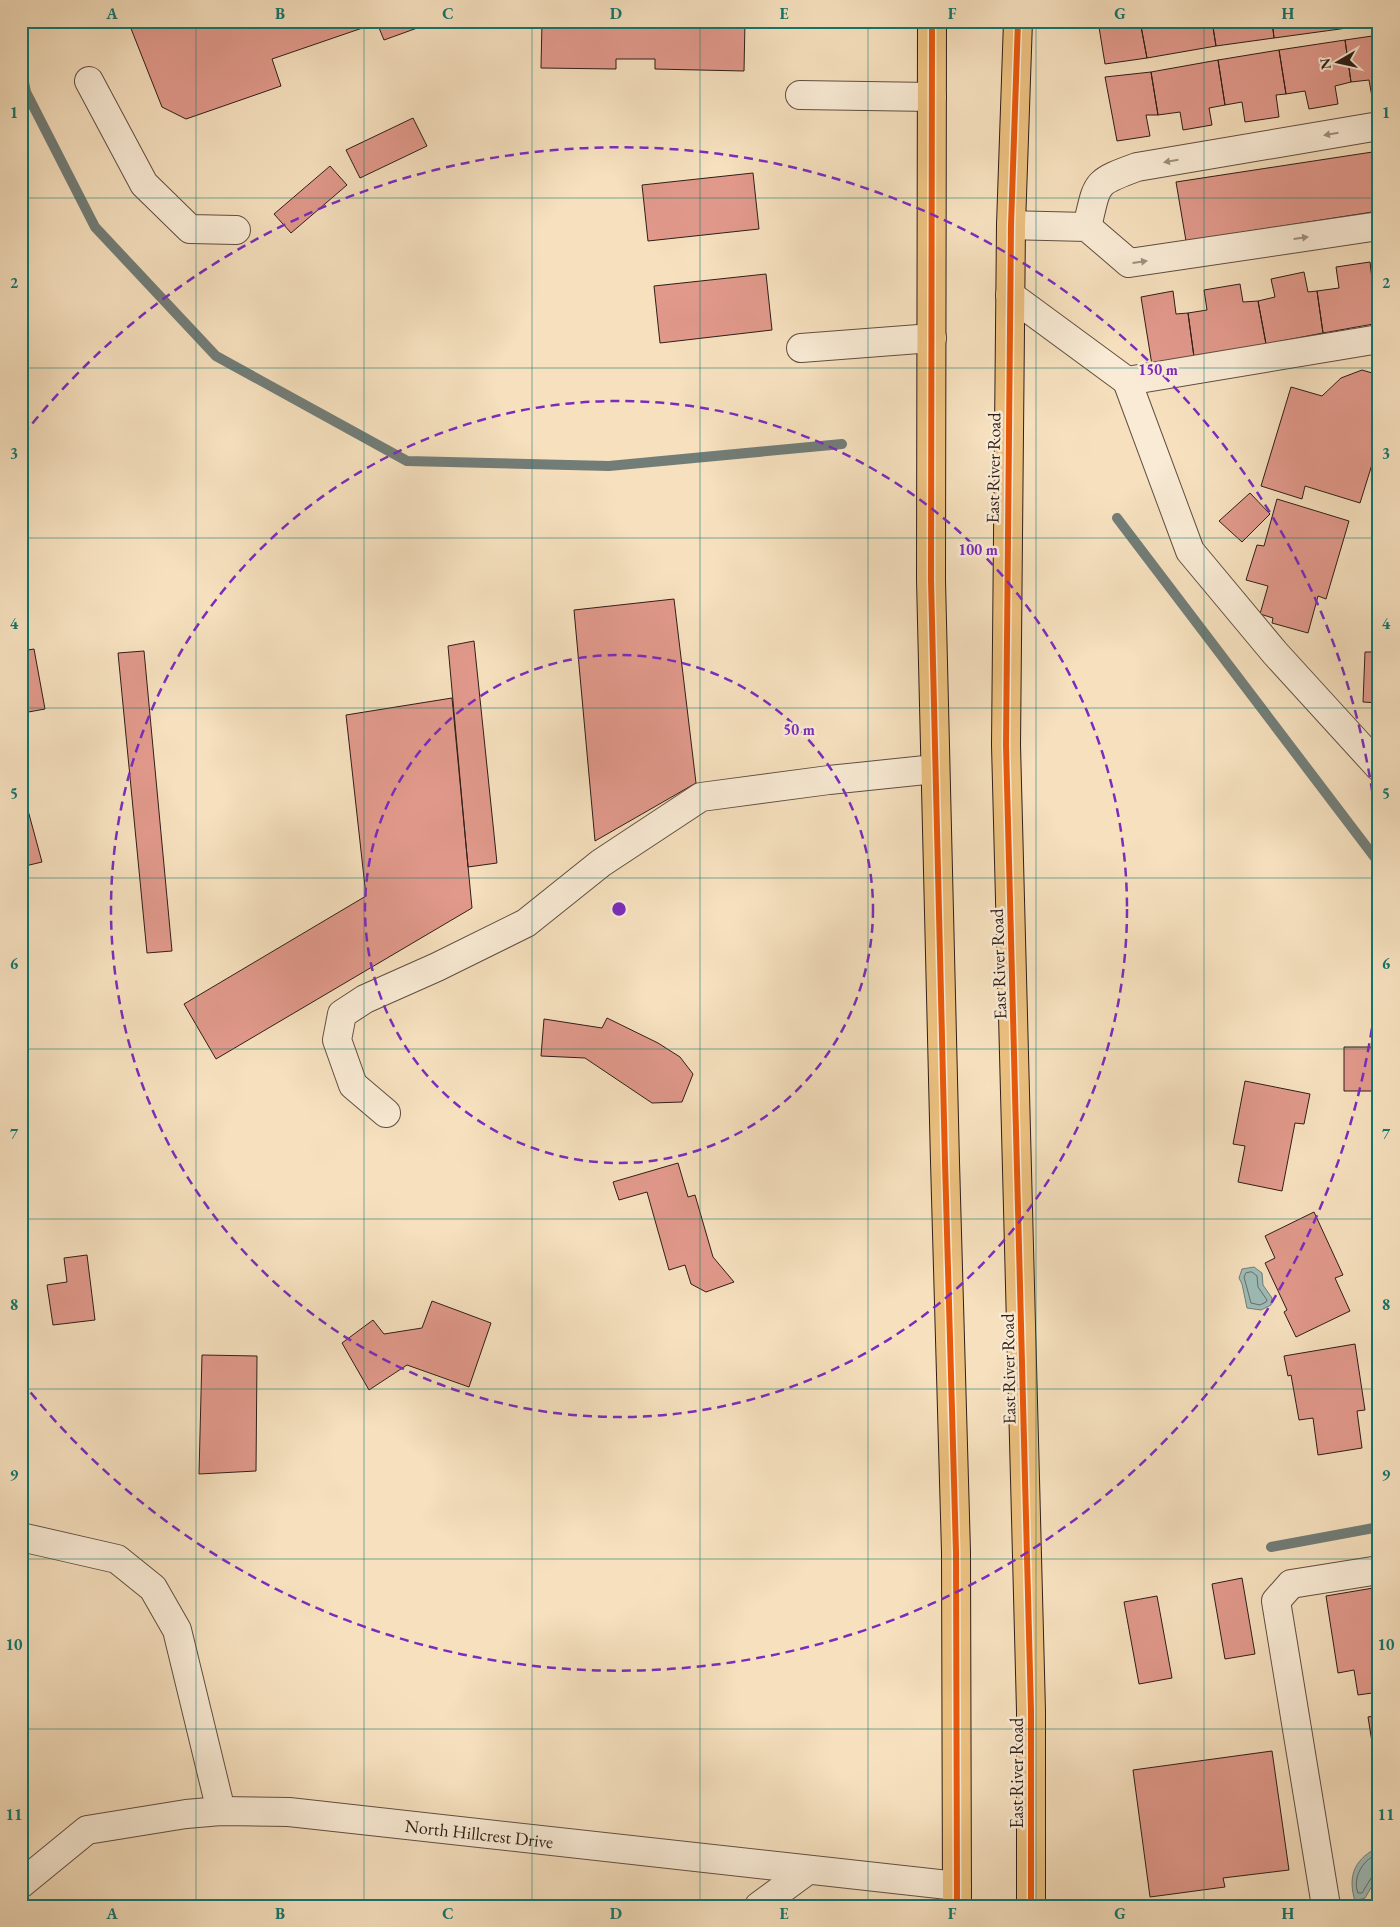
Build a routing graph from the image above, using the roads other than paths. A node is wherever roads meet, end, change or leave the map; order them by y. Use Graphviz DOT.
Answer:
graph roads {
  1 [pos="932,21"];
  2 [pos="1018,21"];
  3 [pos="89,81"];
  4 [pos="800,95"];
  5 [pos="932,97"];
  6 [pos="1379,126"];
  7 [pos="1011,225"];
  8 [pos="1379,226"];
  9 [pos="1087,227"];
  10 [pos="236,230"];
  11 [pos="1010,295"];
  12 [pos="932,338"];
  13 [pos="1379,339"];
  14 [pos="801,348"];
  15 [pos="1127,381"];
  16 [pos="1379,767"];
  17 [pos="935,770"];
  18 [pos="386,1113"];
  19 [pos="21,1537"];
  20 [pos="1379,1570"];
  21 [pos="221,1811"];
  22 [pos="808,1870"];
  23 [pos="21,1884"];
  24 [pos="957,1896"];
  25 [pos="759,1906"];
  26 [pos="980,1906"];
  27 [pos="1031,1906"];
  28 [pos="1326,1906"];
  1 -- 5 [label="main road"];
  2 -- 7 [label="main road, East River Road"];
  3 -- 10 [label="street"];
  4 -- 5 [label="street"];
  5 -- 12 [label="main road"];
  6 -- 9 [label="street, one-way"];
  7 -- 9 [label="street"];
  7 -- 11 [label="main road, East River Road"];
  9 -- 8 [label="street, one-way"];
  11 -- 15 [label="street"];
  11 -- 27 [label="main road, East River Road"];
  12 -- 14 [label="street"];
  12 -- 17 [label="main road"];
  13 -- 15 [label="street"];
  15 -- 16 [label="street"];
  17 -- 18 [label="street"];
  17 -- 24 [label="main road"];
  19 -- 21 [label="street"];
  20 -- 28 [label="street"];
  21 -- 22 [label="street, North Hillcrest Drive"];
  21 -- 23 [label="street, North Hillcrest Drive"];
  22 -- 24 [label="street, North Hillcrest Drive"];
  22 -- 25 [label="street"];
  24 -- 26 [label="main road"];
}
